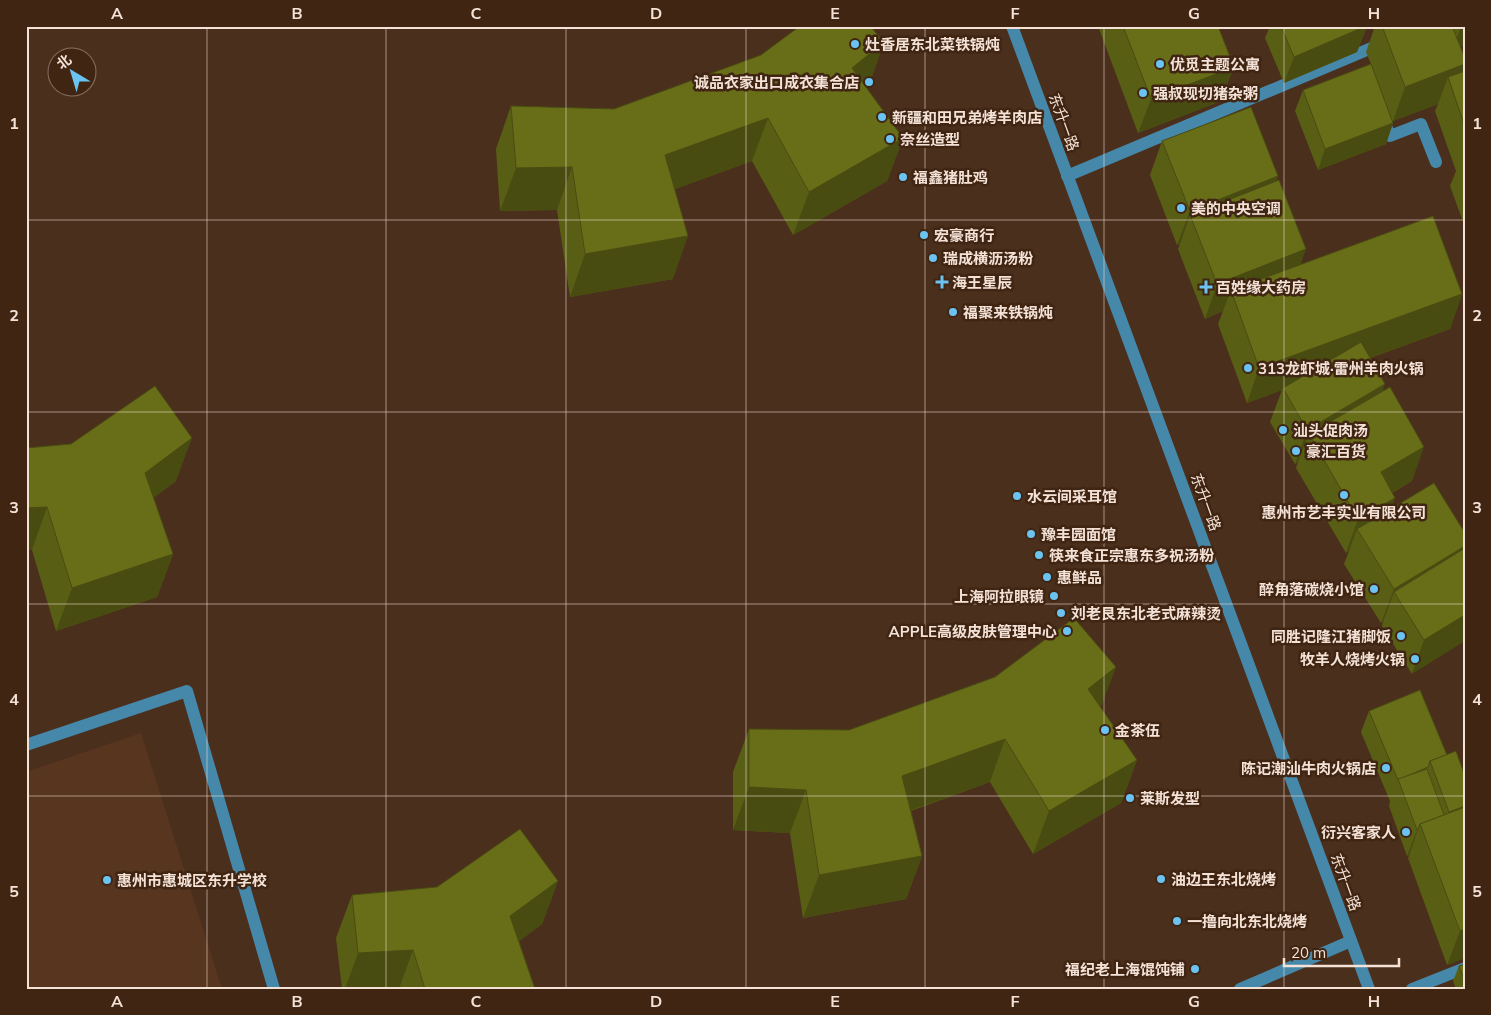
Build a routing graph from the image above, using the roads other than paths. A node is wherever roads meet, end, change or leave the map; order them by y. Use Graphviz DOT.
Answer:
graph roads {
  1 [pos="1012,26"];
  2 [pos="1392,39"];
  3 [pos="1379,109"];
  4 [pos="1436,162"];
  5 [pos="1067,176"];
  6 [pos="26,745"];
  7 [pos="1351,941"];
  8 [pos="1465,968"];
  9 [pos="274,989"];
  10 [pos="1240,989"];
  11 [pos="1369,989"];
  12 [pos="1412,989"];
  1 -- 5 [label="street, 东升一路"];
  2 -- 5 [label="street"];
  3 -- 4 [label="street"];
  5 -- 7 [label="street, 东升一路"];
  6 -- 9 [label="street"];
  7 -- 10 [label="street"];
  7 -- 11 [label="street, 东升一路"];
  8 -- 12 [label="street"];
}
